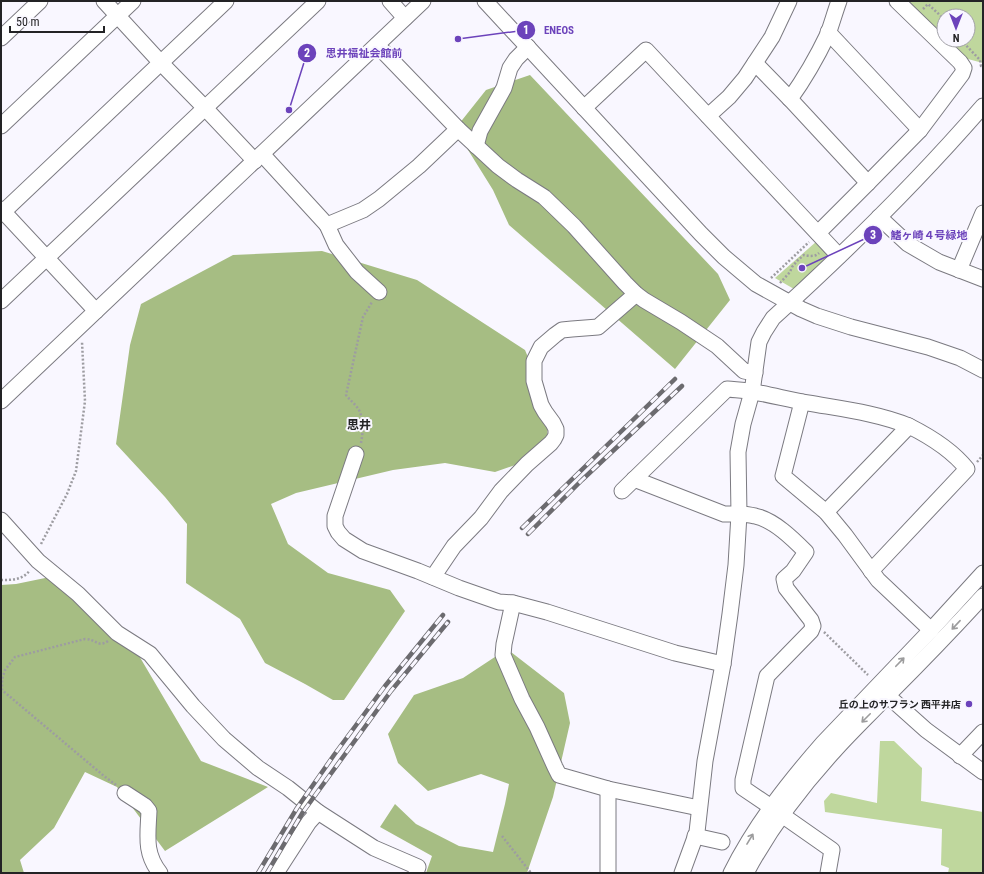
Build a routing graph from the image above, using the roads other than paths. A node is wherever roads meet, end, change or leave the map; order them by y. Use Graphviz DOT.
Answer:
graph roads {
  1 [pos="40,1"];
  2 [pos="104,1"];
  3 [pos="133,1"];
  4 [pos="226,1"];
  5 [pos="318,1"];
  6 [pos="390,1"];
  7 [pos="424,1"];
  8 [pos="485,1"];
  9 [pos="789,1"];
  10 [pos="839,1"];
  11 [pos="897,1"];
  12 [pos="118,15"];
  13 [pos="405,18"];
  14 [pos="828,32"];
  15 [pos="1,38"];
  16 [pos="377,45"];
  17 [pos="528,47"];
  18 [pos="755,62"];
  19 [pos="161,63"];
  20 [pos="790,99"];
  21 [pos="983,106"];
  22 [pos="205,108"];
  23 [pos="584,108"];
  24 [pos="708,116"];
  25 [pos="1,126"];
  26 [pos="458,129"];
  27 [pos="920,130"];
  28 [pos="476,146"];
  29 [pos="258,158"];
  30 [pos="868,183"];
  31 [pos="2,212"];
  32 [pos="983,213"];
  33 [pos="879,217"];
  34 [pos="327,225"];
  35 [pos="818,233"];
  36 [pos="834,251"];
  37 [pos="47,258"];
  38 [pos="959,270"];
  39 [pos="983,279"];
  40 [pos="379,292"];
  41 [pos="636,294"];
  42 [pos="1,301"];
  43 [pos="789,303"];
  44 [pos="96,311"];
  45 [pos="983,370"];
  46 [pos="755,374"];
  47 [pos="752,392"];
  48 [pos="1,400"];
  49 [pos="802,402"];
  50 [pos="909,426"];
  51 [pos="356,454"];
  52 [pos="634,479"];
  53 [pos="622,491"];
  54 [pos="826,512"];
  55 [pos="739,514"];
  56 [pos="1,520"];
  57 [pos="871,571"];
  58 [pos="983,573"];
  59 [pos="433,577"];
  60 [pos="983,596"];
  61 [pos="513,603"];
  62 [pos="931,630"];
  63 [pos="723,664"];
  64 [pos="888,696"];
  65 [pos="983,732"];
  66 [pos="960,756"];
  67 [pos="982,769"];
  68 [pos="608,788"];
  69 [pos="125,792"];
  70 [pos="699,808"];
  71 [pos="777,811"];
  72 [pos="318,812"];
  73 [pos="695,836"];
  74 [pos="722,842"];
  75 [pos="160,873"];
  76 [pos="276,873"];
  77 [pos="416,873"];
  78 [pos="608,873"];
  79 [pos="682,873"];
  80 [pos="730,873"];
  81 [pos="746,873"];
  82 [pos="828,873"];
  1 -- 15 [label="street"];
  2 -- 12 [label="street"];
  3 -- 12 [label="street"];
  4 -- 19 [label="street"];
  5 -- 22 [label="street"];
  6 -- 13 [label="street"];
  7 -- 13 [label="street"];
  8 -- 17 [label="street"];
  9 -- 18 [label="street"];
  10 -- 14 [label="street"];
  11 -- 27 [label="street"];
  12 -- 19 [label="street"];
  12 -- 25 [label="street"];
  13 -- 16 [label="street"];
  14 -- 20 [label="street"];
  14 -- 27 [label="street"];
  16 -- 26 [label="street"];
  16 -- 29 [label="street"];
  17 -- 23 [label="street"];
  17 -- 28 [label="street"];
  18 -- 20 [label="street"];
  18 -- 24 [label="street"];
  19 -- 22 [label="street"];
  19 -- 31 [label="street"];
  20 -- 30 [label="street"];
  21 -- 33 [label="street"];
  22 -- 29 [label="street"];
  22 -- 37 [label="street"];
  23 -- 24 [label="street"];
  23 -- 43 [label="street"];
  24 -- 35 [label="street"];
  26 -- 28 [label="street"];
  26 -- 34 [label="street"];
  27 -- 30 [label="street"];
  28 -- 41 [label="street"];
  29 -- 34 [label="street"];
  29 -- 44 [label="street"];
  30 -- 35 [label="street"];
  31 -- 37 [label="street"];
  32 -- 38 [label="street"];
  33 -- 36 [label="street"];
  33 -- 38 [label="street"];
  34 -- 40 [label="street"];
  35 -- 36 [label="street"];
  36 -- 43 [label="street"];
  37 -- 42 [label="street"];
  37 -- 44 [label="street"];
  38 -- 39 [label="street"];
  41 -- 46 [label="street"];
  41 -- 59 [label="street"];
  43 -- 45 [label="street"];
  43 -- 46 [label="street"];
  44 -- 48 [label="street"];
  46 -- 47 [label="street"];
  47 -- 49 [label="street"];
  47 -- 52 [label="street"];
  47 -- 55 [label="street"];
  49 -- 50 [label="street"];
  49 -- 54 [label="street"];
  50 -- 54 [label="street"];
  50 -- 57 [label="street"];
  51 -- 59 [label="street"];
  52 -- 53 [label="street"];
  52 -- 55 [label="street"];
  54 -- 57 [label="street"];
  55 -- 63 [label="street"];
  55 -- 71 [label="street"];
  56 -- 72 [label="street"];
  57 -- 62 [label="street"];
  58 -- 62 [label="street"];
  59 -- 61 [label="street"];
  60 -- 64 [label="street, one-way"];
  61 -- 63 [label="street"];
  61 -- 68 [label="street"];
  71 -- 62 [label="street, one-way"];
  63 -- 70 [label="street"];
  64 -- 66 [label="street"];
  64 -- 71 [label="street, one-way"];
  65 -- 66 [label="street"];
  66 -- 67 [label="street"];
  68 -- 70 [label="street"];
  68 -- 78 [label="street"];
  69 -- 75 [label="street"];
  70 -- 73 [label="street"];
  80 -- 71 [label="street, one-way"];
  71 -- 81 [label="street"];
  71 -- 82 [label="street"];
  72 -- 76 [label="street"];
  72 -- 77 [label="street"];
  73 -- 74 [label="street"];
  73 -- 79 [label="street"];
}
